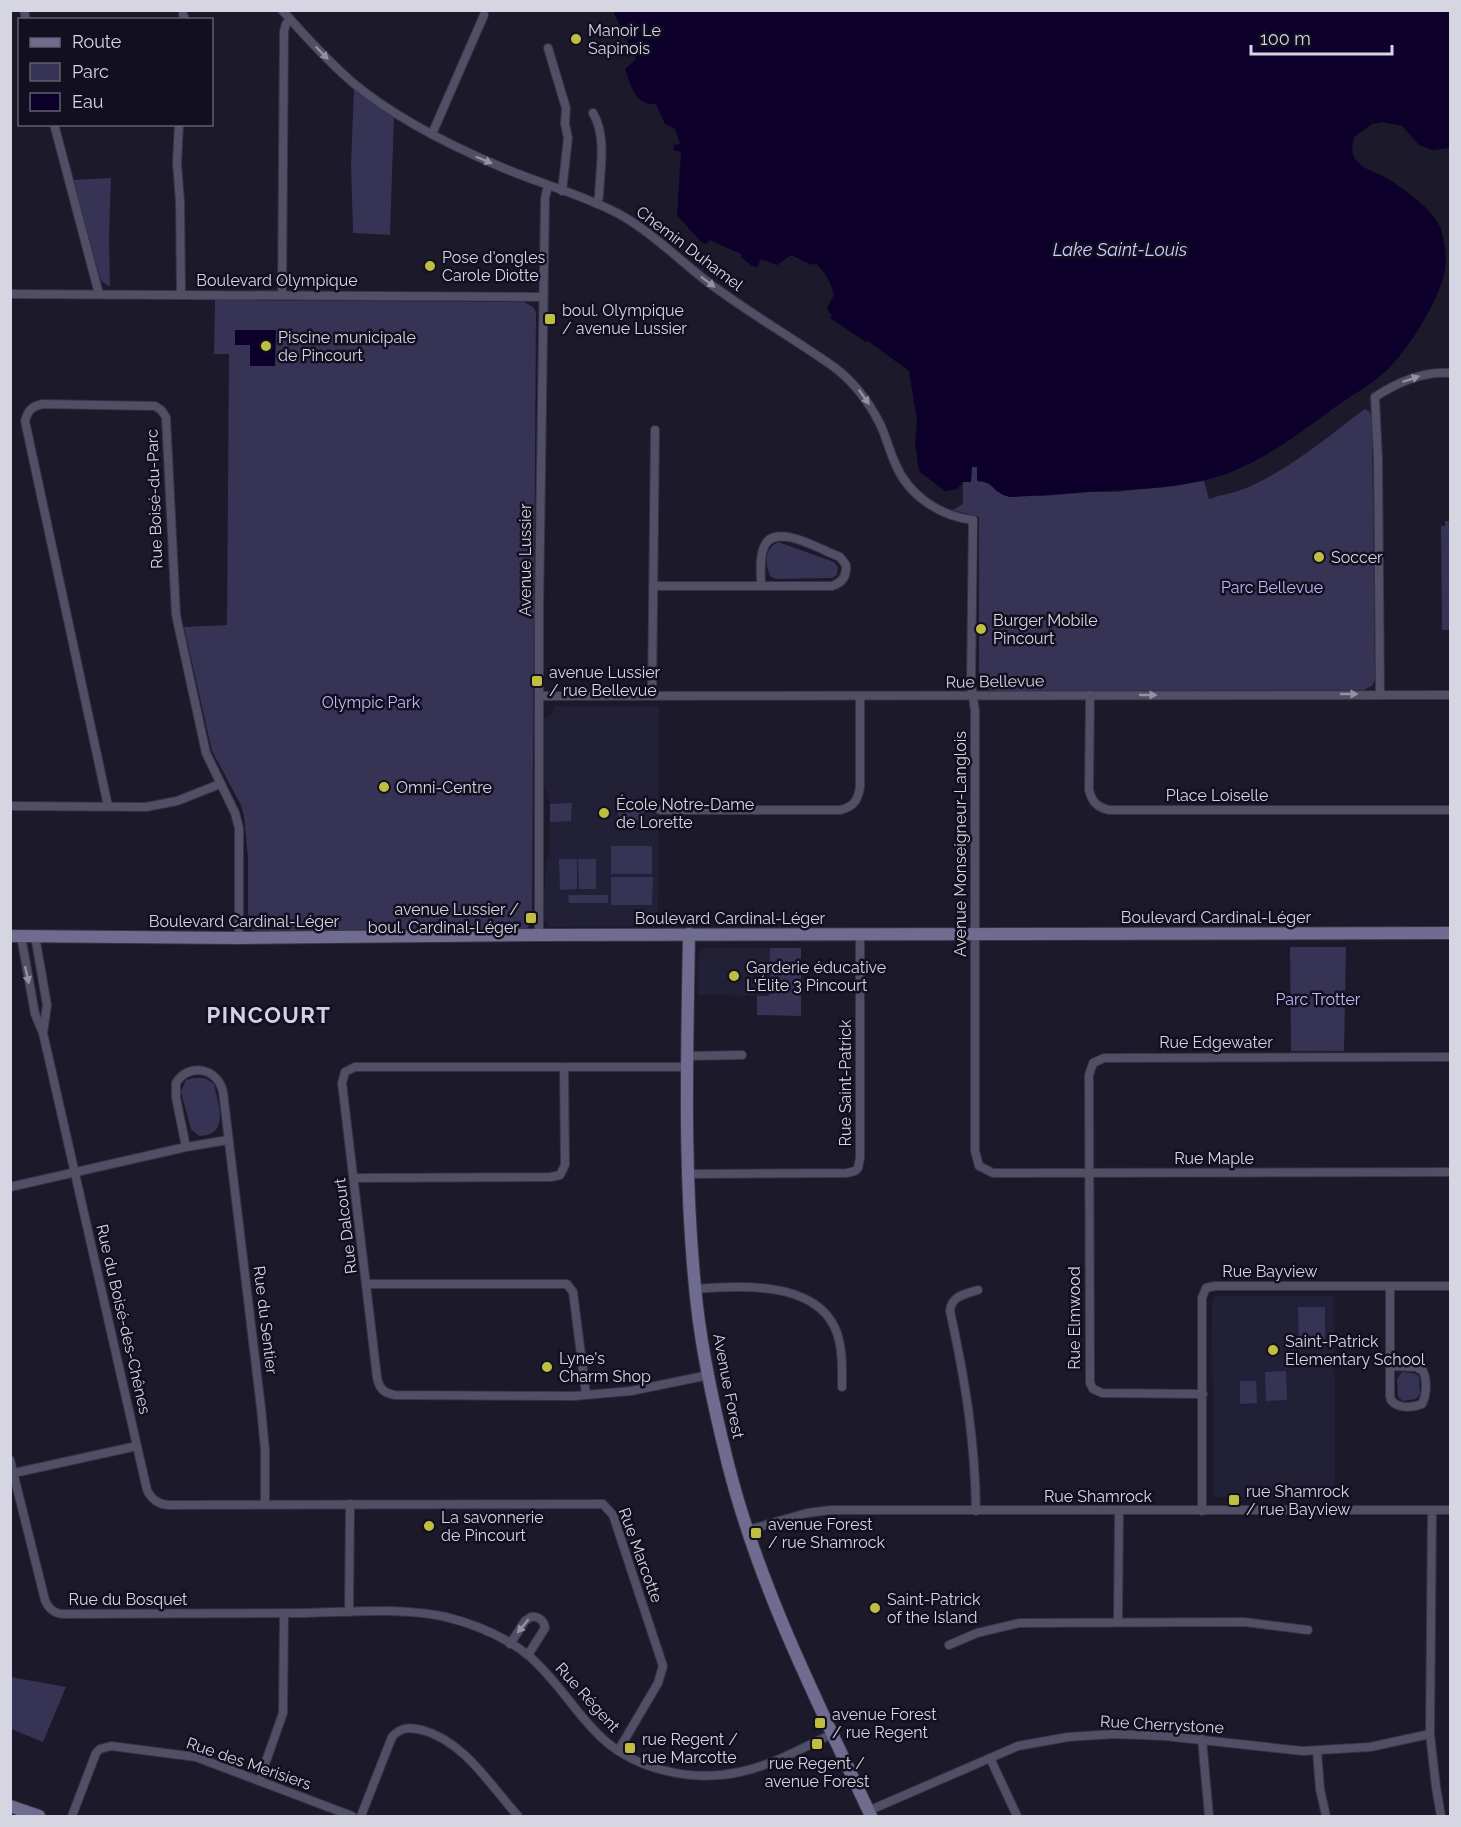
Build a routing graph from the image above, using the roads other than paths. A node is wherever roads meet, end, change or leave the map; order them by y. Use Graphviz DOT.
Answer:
graph roads {
  1 [pos="282,10"];
  2 [pos="484,15"];
  3 [pos="290,19"];
  4 [pos="548,48"];
  5 [pos="593,113"];
  6 [pos="55,126"];
  7 [pos="178,126"];
  8 [pos="432,134"];
  9 [pos="548,186"];
  10 [pos="562,191"];
  11 [pos="597,204"];
  12 [pos="10,294"];
  13 [pos="99,294"];
  14 [pos="181,295"];
  15 [pos="282,295"];
  16 [pos="543,297"];
  17 [pos="1450,373"];
  18 [pos="655,430"];
  19 [pos="973,520"];
  20 [pos="761,585"];
  21 [pos="653,586"];
  22 [pos="1380,694"];
  23 [pos="1090,695"];
  24 [pos="1450,695"];
  25 [pos="539,696"];
  26 [pos="652,696"];
  27 [pos="860,696"];
  28 [pos="973,696"];
  29 [pos="220,784"];
  30 [pos="10,806"];
  31 [pos="108,806"];
  32 [pos="660,810"];
  33 [pos="1450,810"];
  34 [pos="1450,933"];
  35 [pos="689,934"];
  36 [pos="860,934"];
  37 [pos="975,934"];
  38 [pos="539,935"];
  39 [pos="16,936"];
  40 [pos="34,936"];
  41 [pos="239,938"];
  42 [pos="43,1033"];
  43 [pos="742,1055"];
  44 [pos="1450,1057"];
  45 [pos="688,1061"];
  46 [pos="564,1067"];
  47 [pos="228,1140"];
  48 [pos="186,1147"];
  49 [pos="979,1166"];
  50 [pos="75,1172"];
  51 [pos="1450,1172"];
  52 [pos="1090,1173"];
  53 [pos="688,1174"];
  54 [pos="355,1178"];
  55 [pos="10,1188"];
  56 [pos="367,1284"];
  57 [pos="1389,1286"];
  58 [pos="1450,1286"];
  59 [pos="695,1289"];
  60 [pos="978,1290"];
  61 [pos="1390,1366"];
  62 [pos="709,1375"];
  63 [pos="842,1387"];
  64 [pos="1203,1394"];
  65 [pos="586,1395"];
  66 [pos="137,1446"];
  67 [pos="10,1460"];
  68 [pos="14,1473"];
  69 [pos="265,1504"];
  70 [pos="350,1504"];
  71 [pos="1432,1509"];
  72 [pos="1450,1510"];
  73 [pos="976,1511"];
  74 [pos="1119,1511"];
  75 [pos="1202,1511"];
  76 [pos="748,1530"];
  77 [pos="349,1612"];
  78 [pos="284,1613"];
  79 [pos="1118,1621"];
  80 [pos="1308,1630"];
  81 [pos="510,1644"];
  82 [pos="949,1644"];
  83 [pos="528,1655"];
  84 [pos="832,1734"];
  85 [pos="1430,1734"];
  86 [pos="1202,1739"];
  87 [pos="618,1750"];
  88 [pos="1317,1751"];
  89 [pos="990,1758"];
  90 [pos="259,1781"];
  91 [pos="10,1806"];
  92 [pos="869,1814"];
  93 [pos="39,1816"];
  94 [pos="72,1816"];
  95 [pos="352,1816"];
  96 [pos="361,1816"];
  97 [pos="518,1816"];
  98 [pos="1017,1816"];
  99 [pos="1209,1816"];
  100 [pos="1326,1816"];
  101 [pos="1441,1816"];
  1 -- 3 [label="street, Chemin Duhamel"];
  2 -- 8 [label="street"];
  3 -- 8 [label="street, Chemin Duhamel, one-way"];
  3 -- 15 [label="street"];
  4 -- 10 [label="street"];
  5 -- 11 [label="street"];
  6 -- 13 [label="street"];
  7 -- 14 [label="street"];
  8 -- 9 [label="street, Chemin Duhamel, one-way"];
  9 -- 10 [label="street, Chemin Duhamel"];
  9 -- 16 [label="street, Avenue Lussier"];
  10 -- 11 [label="street, Chemin Duhamel"];
  11 -- 19 [label="street, Chemin Duhamel, one-way"];
  12 -- 13 [label="street, Boulevard Olympique"];
  13 -- 14 [label="street, Boulevard Olympique"];
  14 -- 15 [label="street, Boulevard Olympique"];
  15 -- 16 [label="street, Boulevard Olympique"];
  16 -- 25 [label="street, Avenue Lussier"];
  22 -- 17 [label="street, one-way"];
  18 -- 21 [label="street"];
  19 -- 28 [label="street, Avenue Monseigneur-Langlois"];
  20 -- 20 [label="street"];
  20 -- 21 [label="street"];
  21 -- 26 [label="street"];
  23 -- 22 [label="street, Rue Bellevue, one-way"];
  22 -- 24 [label="street, Rue Bellevue"];
  23 -- 28 [label="street, Rue Bellevue"];
  23 -- 33 [label="street, Place Loiselle"];
  25 -- 26 [label="street, Rue Bellevue"];
  25 -- 38 [label="street, Avenue Lussier"];
  26 -- 27 [label="street, Rue Bellevue"];
  27 -- 28 [label="street, Rue Bellevue"];
  27 -- 32 [label="street"];
  28 -- 37 [label="street, Avenue Monseigneur-Langlois"];
  29 -- 31 [label="street"];
  29 -- 31 [label="street, Rue Boisé-du-Parc"];
  29 -- 41 [label="street, Rue Boisé-du-Parc"];
  30 -- 31 [label="street"];
  34 -- 37 [label="street, Boulevard Cardinal-Léger"];
  35 -- 36 [label="street, Boulevard Cardinal-Léger"];
  35 -- 38 [label="street, Boulevard Cardinal-Léger"];
  35 -- 45 [label="street, Avenue Forest"];
  36 -- 37 [label="street, Boulevard Cardinal-Léger"];
  36 -- 53 [label="street, Rue Saint-Patrick"];
  37 -- 49 [label="street, Avenue Monseigneur-Langlois"];
  38 -- 41 [label="street, Boulevard Cardinal-Léger"];
  39 -- 40 [label="street, Boulevard Cardinal-Léger"];
  39 -- 42 [label="street, Rue du Boisé-des-Chênes, one-way"];
  40 -- 41 [label="street, Boulevard Cardinal-Léger"];
  40 -- 42 [label="street, Rue du Boisé-des-Chênes"];
  42 -- 50 [label="street, Rue du Boisé-des-Chênes"];
  43 -- 45 [label="street, Rue Dalcourt"];
  44 -- 52 [label="street, Rue Edgewater"];
  45 -- 46 [label="street, Rue Dalcourt"];
  45 -- 53 [label="street, Avenue Forest"];
  46 -- 54 [label="street"];
  46 -- 54 [label="street, Rue Dalcourt"];
  47 -- 48 [label="street"];
  47 -- 48 [label="street, Rue du Sentier"];
  47 -- 69 [label="street, Rue du Sentier"];
  48 -- 50 [label="street"];
  49 -- 52 [label="street, Rue Maple"];
  50 -- 55 [label="street"];
  50 -- 66 [label="street, Rue du Boisé-des-Chênes"];
  51 -- 52 [label="street, Rue Maple"];
  52 -- 64 [label="street, Rue Elmwood"];
  53 -- 59 [label="street, Avenue Forest"];
  54 -- 56 [label="street, Rue Dalcourt"];
  56 -- 65 [label="street, Rue Dalcourt"];
  56 -- 65 [label="street"];
  57 -- 58 [label="street, Rue Bayview"];
  57 -- 61 [label="street"];
  57 -- 64 [label="street, Rue Bayview"];
  59 -- 62 [label="street, Avenue Forest"];
  59 -- 63 [label="street"];
  60 -- 73 [label="street"];
  61 -- 61 [label="street"];
  62 -- 65 [label="street, Rue Dalcourt"];
  62 -- 76 [label="street, Avenue Forest"];
  64 -- 75 [label="street, Rue Bayview"];
  66 -- 68 [label="street"];
  66 -- 69 [label="street, Rue du Boisé-des-Chênes"];
  67 -- 68 [label="street, Rue du Bosquet"];
  68 -- 78 [label="street, Rue du Bosquet"];
  69 -- 70 [label="street, Rue Marcotte"];
  70 -- 77 [label="street"];
  70 -- 87 [label="street, Rue Marcotte"];
  71 -- 72 [label="street, Rue Shamrock"];
  71 -- 75 [label="street, Rue Shamrock"];
  71 -- 85 [label="street"];
  73 -- 74 [label="street, Rue Shamrock"];
  73 -- 76 [label="street, Rue Shamrock"];
  74 -- 75 [label="street, Rue Shamrock"];
  74 -- 79 [label="street"];
  76 -- 84 [label="street, Avenue Forest"];
  77 -- 78 [label="street, Rue du Bosquet"];
  77 -- 81 [label="street, Rue Régent"];
  78 -- 90 [label="street"];
  79 -- 80 [label="street"];
  79 -- 82 [label="street"];
  81 -- 83 [label="street, Rue Régent"];
  83 -- 81 [label="street, one-way"];
  83 -- 87 [label="street, Rue Régent"];
  84 -- 87 [label="street, Rue Régent"];
  84 -- 92 [label="street, Avenue Forest"];
  85 -- 88 [label="street, Rue Cherrystone"];
  85 -- 101 [label="street"];
  86 -- 88 [label="street, Rue Cherrystone"];
  86 -- 89 [label="street, Rue Cherrystone"];
  86 -- 99 [label="street"];
  88 -- 100 [label="street"];
  89 -- 92 [label="street, Rue Cherrystone"];
  89 -- 98 [label="street"];
  90 -- 94 [label="street, Rue des Merisiers"];
  90 -- 95 [label="street, Rue des Merisiers"];
  91 -- 93 [label="street"];
  96 -- 97 [label="street"];
}
